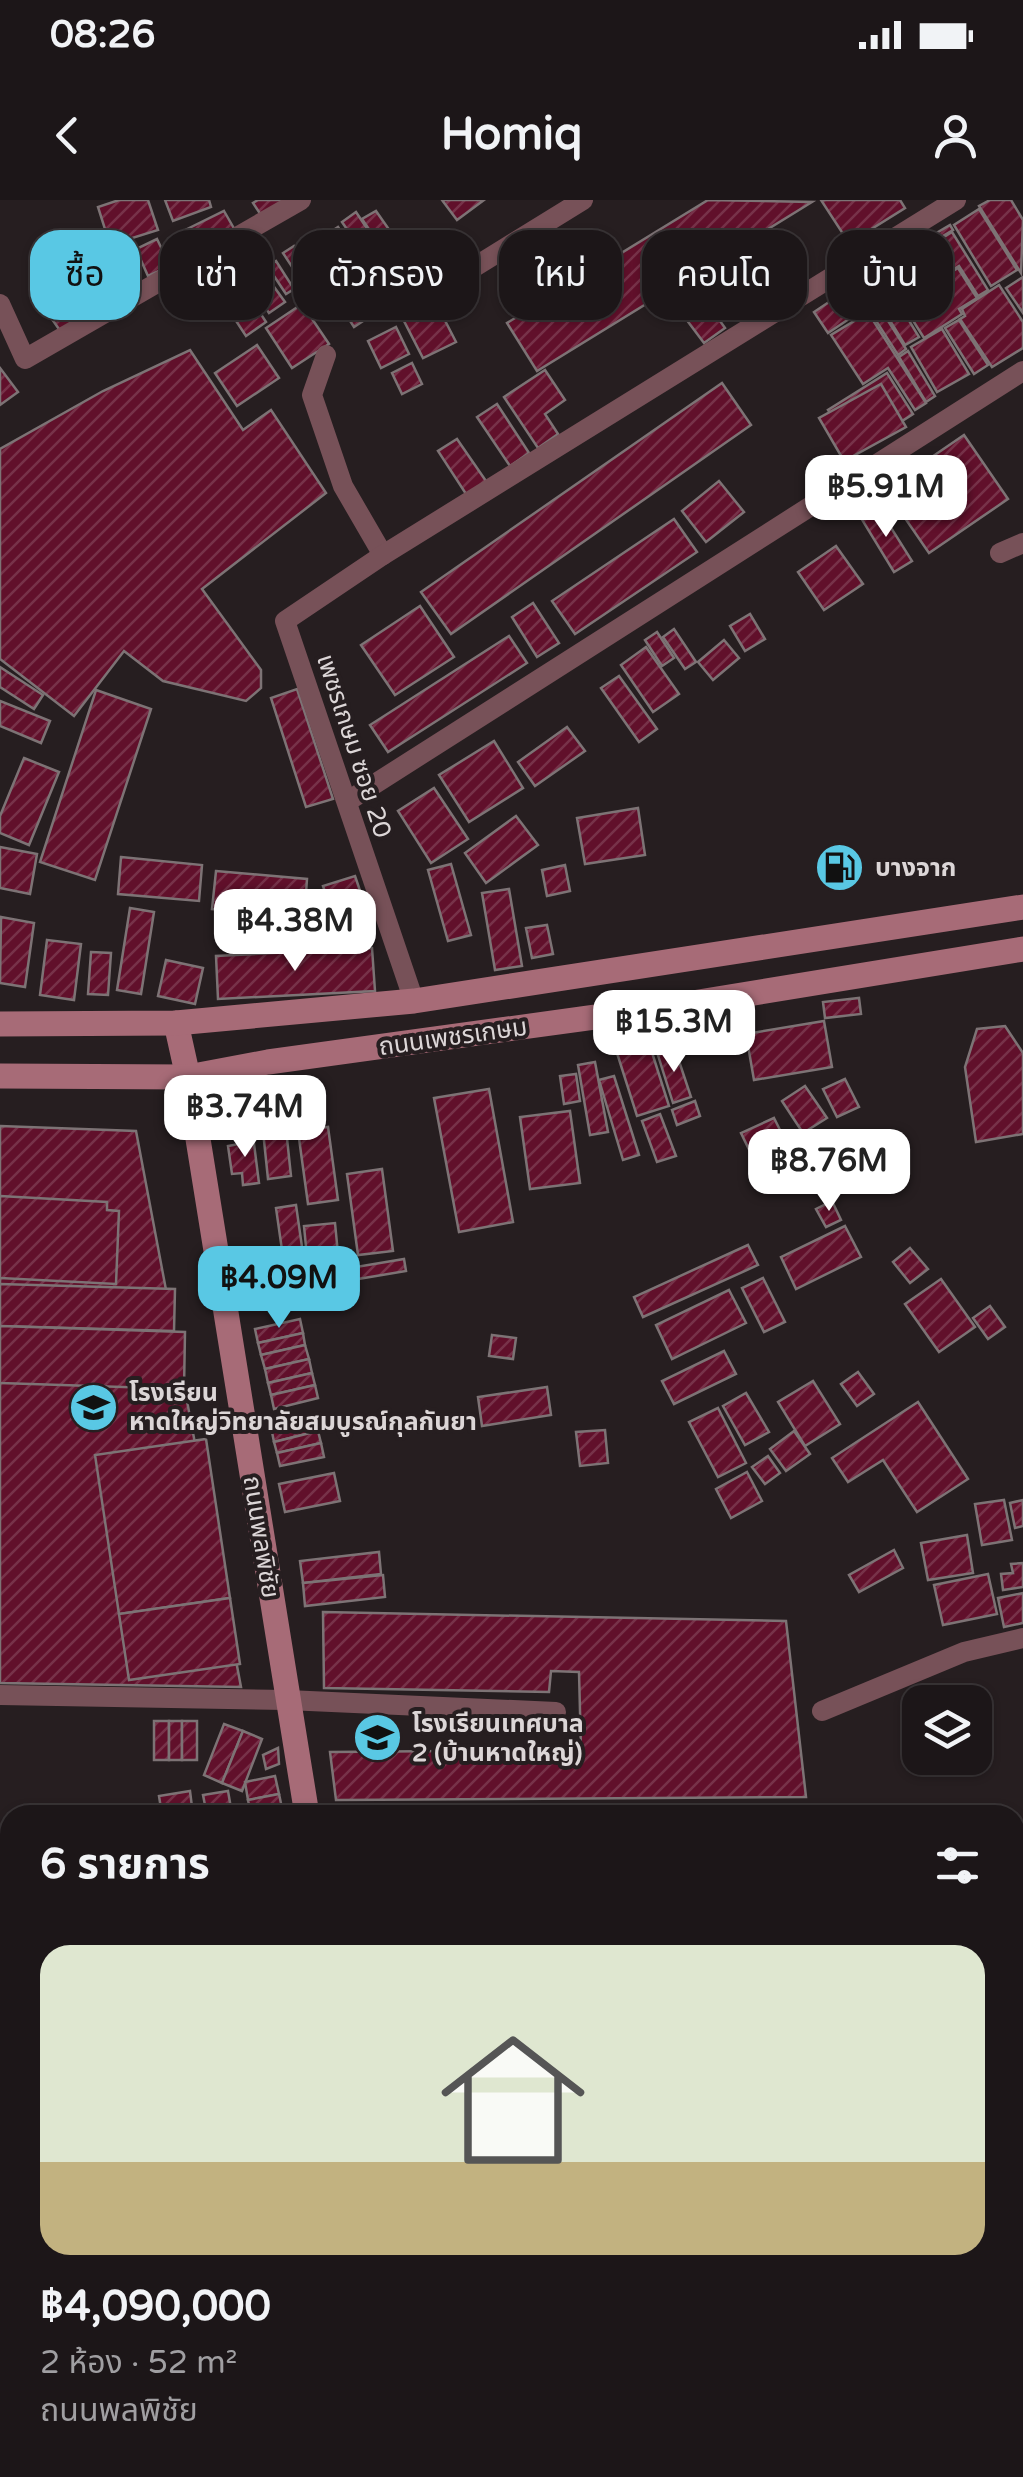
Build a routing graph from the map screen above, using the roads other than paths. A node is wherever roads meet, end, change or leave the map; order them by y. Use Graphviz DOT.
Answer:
graph roads {
  1 [pos="301,200"];
  2 [pos="582,200"];
  3 [pos="956,200"];
  4 [pos="479,265"];
  5 [pos="0,304"];
  6 [pos="326,354"];
  7 [pos="1023,371"];
  8 [pos="1023,542"];
  9 [pos="1000,552"];
  10 [pos="383,555"];
  11 [pos="348,801"];
  12 [pos="1023,907"];
  13 [pos="1023,948"];
  14 [pos="414,1001"];
  15 [pos="176,1023"];
  16 [pos="0,1024"];
  17 [pos="0,1076"];
  18 [pos="188,1078"];
  19 [pos="1023,1638"];
  20 [pos="0,1696"];
  21 [pos="287,1700"];
  22 [pos="822,1711"];
  23 [pos="556,1712"];
  24 [pos="305,1805"];
  1 -- 5 [label="street"];
  2 -- 4 [label="street"];
  3 -- 10 [label="street"];
  6 -- 10 [label="street"];
  7 -- 11 [label="street"];
  8 -- 9 [label="street"];
  10 -- 11 [label="street, เพชรเกษม ซอย 20"];
  11 -- 14 [label="street, เพชรเกษม ซอย 20"];
  12 -- 14 [label="main road, ถนนเพชรเกษม"];
  13 -- 18 [label="main road, ถนนเพชรเกษม"];
  14 -- 15 [label="main road, ถนนเพชรเกษม"];
  15 -- 16 [label="main road, ถนนเพชรเกษม"];
  15 -- 18 [label="main road, ถนนพลพิชัย"];
  17 -- 18 [label="main road, ถนนเพชรเกษม"];
  18 -- 21 [label="main road, ถนนพลพิชัย"];
  19 -- 22 [label="street"];
  20 -- 21 [label="street"];
  21 -- 23 [label="street"];
  21 -- 24 [label="main road, ถนนพลพิชัย"];
}
